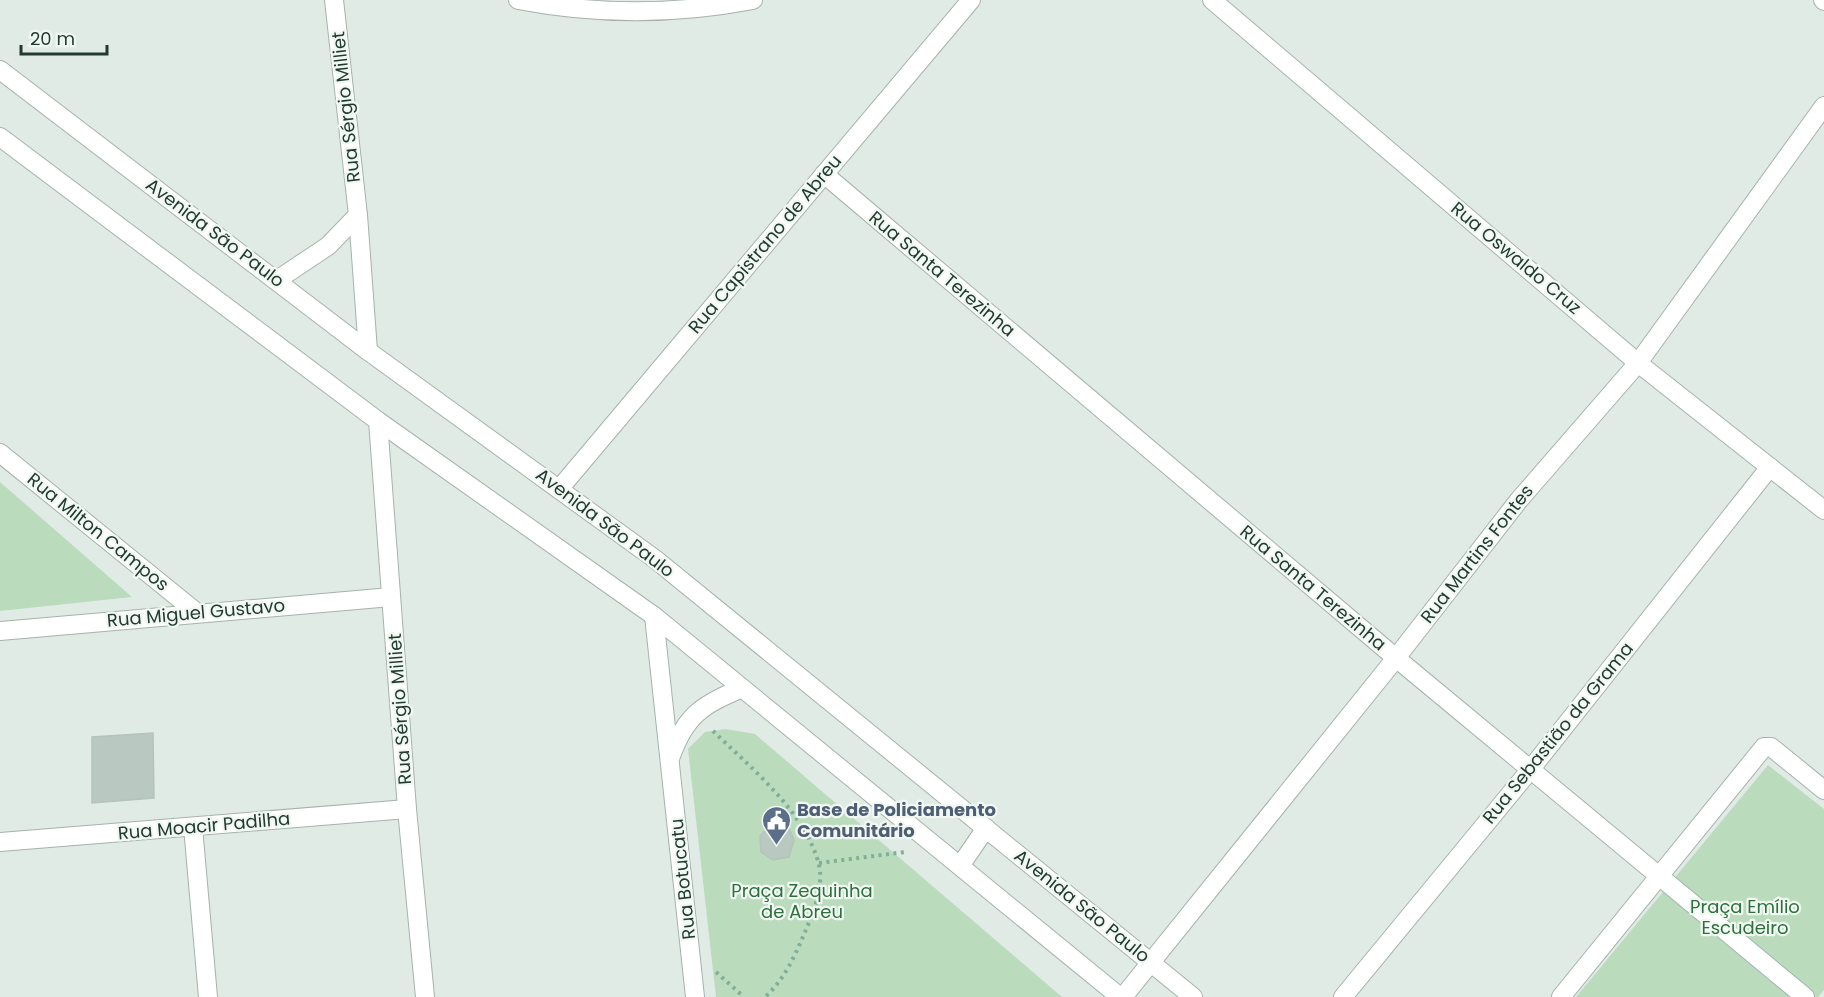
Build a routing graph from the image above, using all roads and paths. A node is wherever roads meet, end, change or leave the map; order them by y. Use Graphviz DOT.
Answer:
graph roads {
  1 [pos="334,0"];
  2 [pos="518,0"];
  3 [pos="753,0"];
  4 [pos="971,0"];
  5 [pos="1212,0"];
  6 [pos="0,70"];
  7 [pos="1824,106"];
  8 [pos="0,137"];
  9 [pos="824,174"];
  10 [pos="358,214"];
  11 [pos="277,280"];
  12 [pos="368,351"];
  13 [pos="1638,363"];
  14 [pos="378,421"];
  15 [pos="0,453"];
  16 [pos="1770,467"];
  17 [pos="560,488"];
  18 [pos="1824,510"];
  19 [pos="391,597"];
  20 [pos="196,612"];
  21 [pos="654,616"];
  22 [pos="0,631"];
  23 [pos="1396,658"];
  24 [pos="742,688"];
  25 [pos="694,713"];
  26 [pos="670,760"];
  27 [pos="1530,770"];
  28 [pos="1824,790"];
  29 [pos="407,809"];
  30 [pos="193,826"];
  31 [pos="986,828"];
  32 [pos="0,842"];
  33 [pos="937,848"];
  34 [pos="819,863"];
  35 [pos="960,866"];
  36 [pos="1660,875"];
  37 [pos="1153,963"];
  38 [pos="208,997"];
  39 [pos="425,997"];
  40 [pos="695,997"];
  41 [pos="765,997"];
  42 [pos="1121,997"];
  43 [pos="1193,997"];
  44 [pos="1343,997"];
  45 [pos="1561,997"];
  46 [pos="1805,997"];
  1 -- 10 [label="street, Rua Sérgio Milliet"];
  2 -- 3 [label="street"];
  4 -- 9 [label="street, Rua Capistrano de Abreu"];
  5 -- 13 [label="street, Rua Oswaldo Cruz"];
  6 -- 11 [label="street, Avenida São Paulo"];
  7 -- 13 [label="street, Rua Martins Fontes"];
  8 -- 14 [label="street"];
  9 -- 17 [label="street, Rua Capistrano de Abreu"];
  9 -- 23 [label="street, Rua Santa Terezinha"];
  10 -- 11 [label="street"];
  10 -- 12 [label="street, Rua Sérgio Milliet"];
  11 -- 12 [label="street, Avenida São Paulo"];
  12 -- 17 [label="street, Avenida São Paulo"];
  13 -- 16 [label="street, Rua Oswaldo Cruz"];
  13 -- 23 [label="street, Rua Martins Fontes"];
  14 -- 19 [label="street, Rua Sérgio Milliet"];
  14 -- 21 [label="street"];
  15 -- 20 [label="street, Rua Milton Campos"];
  16 -- 18 [label="street, Rua Oswaldo Cruz"];
  16 -- 27 [label="street, Rua Sebastião da Grama"];
  17 -- 31 [label="street, Avenida São Paulo"];
  19 -- 20 [label="street, Rua Miguel Gustavo"];
  19 -- 29 [label="street, Rua Sérgio Milliet"];
  20 -- 22 [label="street, Rua Miguel Gustavo"];
  21 -- 24 [label="street"];
  21 -- 26 [label="street, Rua Botucatu"];
  23 -- 27 [label="street, Rua Santa Terezinha"];
  23 -- 37 [label="street, Rua Martins Fontes"];
  24 -- 25 [label="street, Rua Botucatu"];
  24 -- 33 [label="street"];
  25 -- 26 [label="street, Rua Botucatu"];
  25 -- 34 [label="path"];
  26 -- 40 [label="street, Rua Botucatu"];
  27 -- 36 [label="street, Rua Santa Terezinha"];
  27 -- 44 [label="street, Rua Sebastião da Grama"];
  28 -- 36 [label="street"];
  29 -- 30 [label="street, Rua Moacir Padilha"];
  29 -- 39 [label="street, Rua Sérgio Milliet"];
  30 -- 32 [label="street, Rua Moacir Padilha"];
  30 -- 38 [label="street"];
  31 -- 35 [label="street"];
  31 -- 37 [label="street, Avenida São Paulo"];
  33 -- 34 [label="path"];
  33 -- 35 [label="street"];
  34 -- 41 [label="path"];
  35 -- 42 [label="street"];
  36 -- 45 [label="street"];
  36 -- 46 [label="street, Rua Santa Terezinha"];
  37 -- 42 [label="street, Rua Martins Fontes"];
  37 -- 43 [label="street, Avenida São Paulo"];
}
